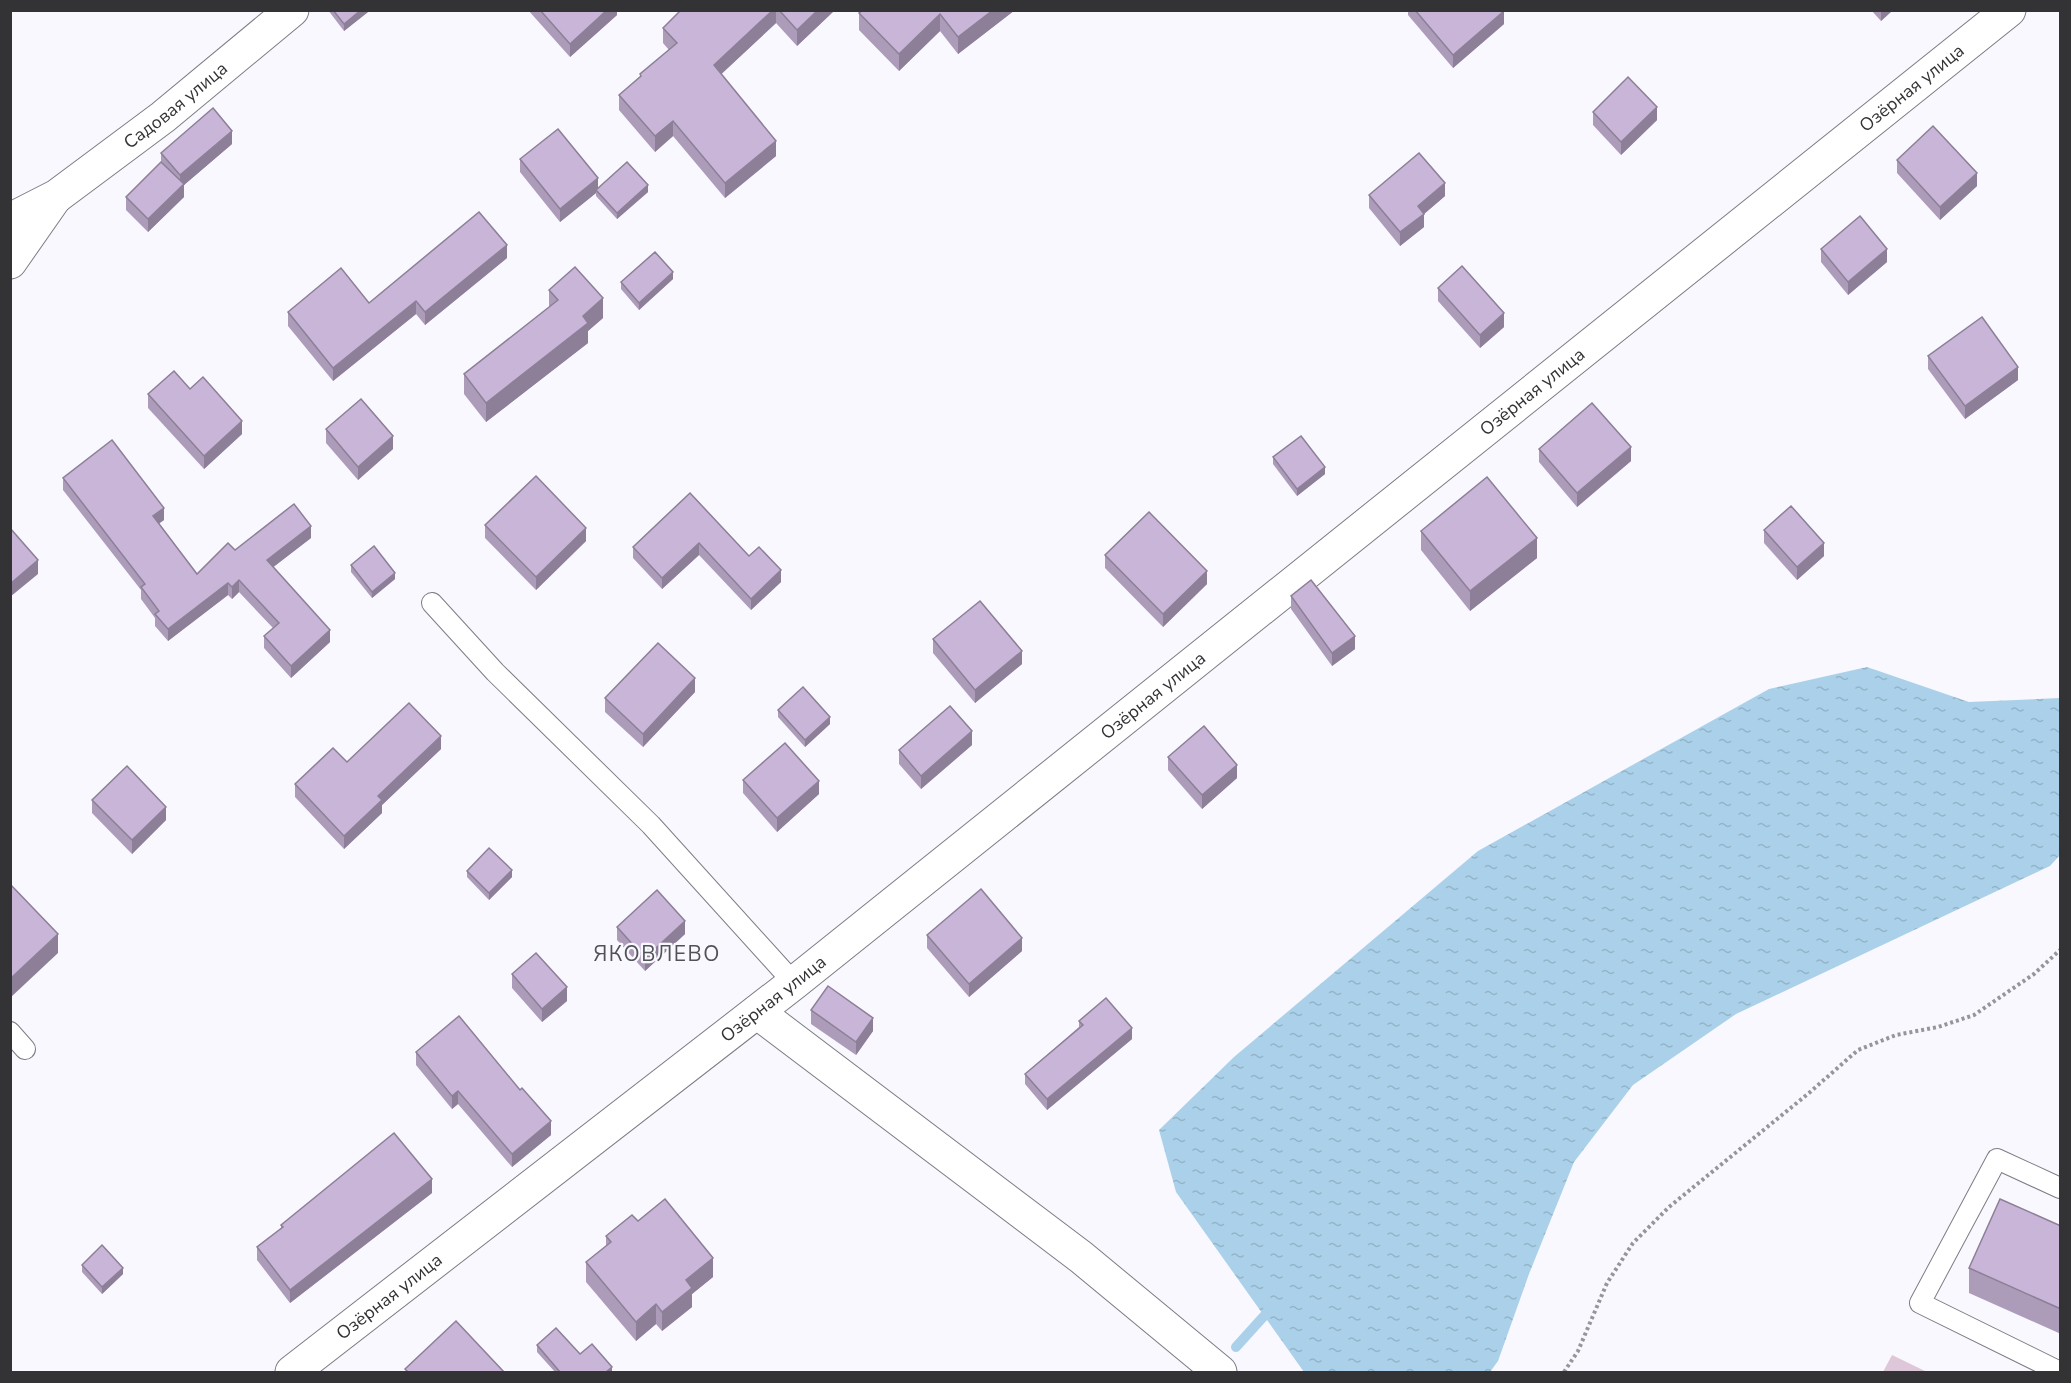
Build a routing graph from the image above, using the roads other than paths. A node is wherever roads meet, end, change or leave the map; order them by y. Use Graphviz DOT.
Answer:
graph roads {
  1 [pos="292,10"];
  2 [pos="2009,10"];
  3 [pos="57,196"];
  4 [pos="10,220"];
  5 [pos="10,262"];
  6 [pos="432,603"];
  7 [pos="794,983"];
  8 [pos="757,1012"];
  9 [pos="10,1032"];
  10 [pos="25,1049"];
  11 [pos="2061,1188"];
  12 [pos="292,1372"];
  13 [pos="1220,1372"];
  14 [pos="2060,1372"];
  1 -- 3 [label="street, Садовая улица"];
  2 -- 7 [label="street, Озёрная улица"];
  3 -- 4 [label="street"];
  3 -- 5 [label="street"];
  6 -- 7 [label="lane"];
  7 -- 8 [label="street, Озёрная улица"];
  8 -- 12 [label="street, Озёрная улица"];
  8 -- 13 [label="street"];
  9 -- 10 [label="lane"];
  11 -- 14 [label="lane"];
}
